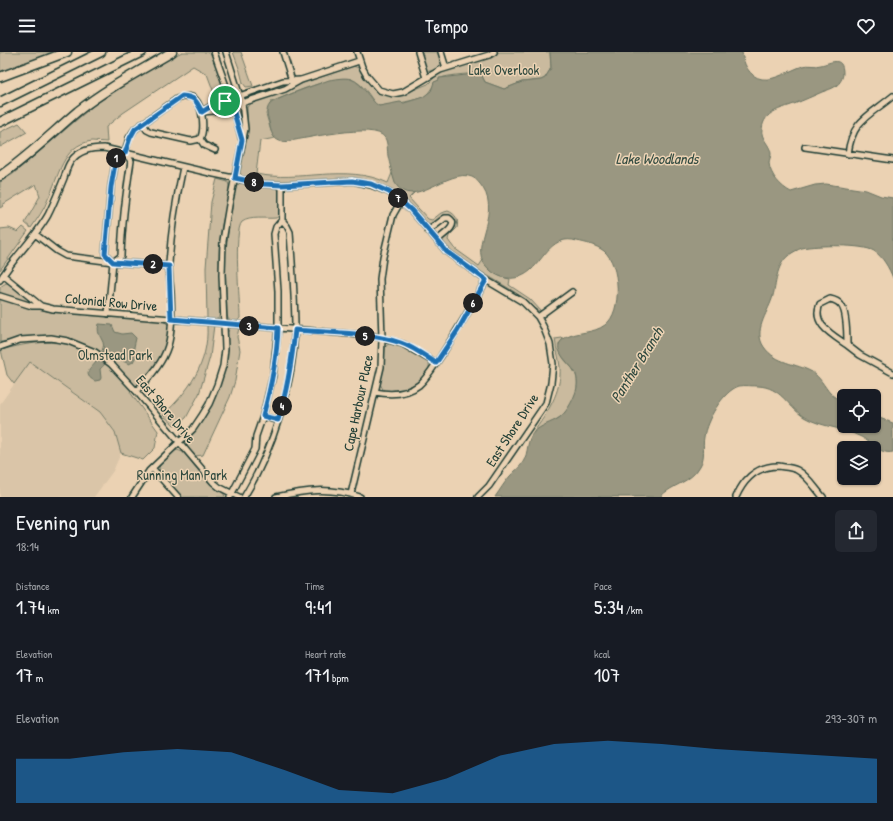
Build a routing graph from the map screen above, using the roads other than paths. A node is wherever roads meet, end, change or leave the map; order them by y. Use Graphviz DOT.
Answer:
graph roads {
  1 [pos="67,52"];
  2 [pos="101,52"];
  3 [pos="142,52"];
  4 [pos="172,52"];
  5 [pos="214,52"];
  6 [pos="226,52"];
  7 [pos="283,52"];
  8 [pos="357,52"];
  9 [pos="418,52"];
  10 [pos="441,52"];
  11 [pos="494,52"];
  12 [pos="360,61"];
  13 [pos="446,68"];
  14 [pos="0,77"];
  15 [pos="426,78"];
  16 [pos="292,83"];
  17 [pos="240,96"];
  18 [pos="893,96"];
  19 [pos="230,99"];
  20 [pos="0,102"];
  21 [pos="242,103"];
  22 [pos="233,106"];
  23 [pos="202,112"];
  24 [pos="0,122"];
  25 [pos="143,124"];
  26 [pos="200,139"];
  27 [pos="242,140"];
  28 [pos="805,147"];
  29 [pos="215,150"];
  30 [pos="125,153"];
  31 [pos="848,154"];
  32 [pos="893,160"];
  33 [pos="183,167"];
  34 [pos="0,176"];
  35 [pos="235,178"];
  36 [pos="282,185"];
  37 [pos="401,201"];
  38 [pos="282,220"];
  39 [pos="428,231"];
  40 [pos="35,234"];
  41 [pos="437,240"];
  42 [pos="113,262"];
  43 [pos="169,266"];
  44 [pos="1,275"];
  45 [pos="486,280"];
  46 [pos="572,292"];
  47 [pos="0,296"];
  48 [pos="41,306"];
  49 [pos="108,314"];
  50 [pos="538,317"];
  51 [pos="171,319"];
  52 [pos="224,323"];
  53 [pos="278,328"];
  54 [pos="295,330"];
  55 [pos="382,338"];
  56 [pos="847,345"];
  57 [pos="0,347"];
  58 [pos="436,363"];
  59 [pos="893,373"];
  60 [pos="136,391"];
  61 [pos="375,392"];
  62 [pos="263,416"];
  63 [pos="278,420"];
  64 [pos="179,442"];
  65 [pos="152,468"];
  66 [pos="351,494"];
  67 [pos="231,495"];
  68 [pos="132,497"];
  69 [pos="178,497"];
  70 [pos="239,497"];
  71 [pos="244,497"];
  72 [pos="276,497"];
  73 [pos="360,497"];
  74 [pos="478,497"];
  75 [pos="736,497"];
  76 [pos="823,497"];
  1 -- 14 [label="main road"];
  2 -- 20 [label="main road"];
  3 -- 24 [label="main road"];
  4 -- 34 [label="main road"];
  5 -- 19 [label="street"];
  6 -- 17 [label="street"];
  7 -- 16 [label="street"];
  8 -- 12 [label="street"];
  9 -- 15 [label="street"];
  10 -- 13 [label="street"];
  11 -- 13 [label="street"];
  12 -- 15 [label="street"];
  12 -- 16 [label="street"];
  13 -- 15 [label="street"];
  16 -- 17 [label="street"];
  16 -- 21 [label="street"];
  17 -- 19 [label="street"];
  17 -- 21 [label="street"];
  18 -- 31 [label="street"];
  19 -- 22 [label="street"];
  19 -- 23 [label="street"];
  21 -- 22 [label="street"];
  21 -- 27 [label="street"];
  22 -- 23 [label="street"];
  22 -- 27 [label="street"];
  23 -- 25 [label="street"];
  23 -- 26 [label="street"];
  25 -- 26 [label="street"];
  25 -- 30 [label="street"];
  26 -- 29 [label="street"];
  27 -- 35 [label="street"];
  28 -- 31 [label="street"];
  30 -- 33 [label="street, East Shore Drive"];
  30 -- 40 [label="street, East Shore Drive"];
  30 -- 42 [label="street"];
  30 -- 42 [label="street"];
  31 -- 32 [label="street"];
  33 -- 35 [label="street, East Shore Drive"];
  33 -- 43 [label="street"];
  35 -- 36 [label="street, East Shore Drive"];
  35 -- 52 [label="street"];
  36 -- 37 [label="street, East Shore Drive"];
  36 -- 38 [label="street"];
  37 -- 39 [label="street, East Shore Drive"];
  37 -- 55 [label="street, Cape Harbour Place"];
  38 -- 53 [label="street"];
  38 -- 54 [label="street"];
  39 -- 41 [label="street, East Shore Drive"];
  39 -- 41 [label="street"];
  40 -- 42 [label="street"];
  40 -- 44 [label="street, East Shore Drive"];
  41 -- 45 [label="street, East Shore Drive"];
  42 -- 43 [label="street"];
  42 -- 49 [label="street"];
  43 -- 51 [label="street"];
  44 -- 48 [label="street, Colonial Row Drive"];
  45 -- 50 [label="street, East Shore Drive"];
  45 -- 58 [label="street"];
  46 -- 50 [label="street"];
  47 -- 48 [label="street, Colonial Row Drive"];
  48 -- 49 [label="street, Colonial Row Drive"];
  49 -- 51 [label="street, Colonial Row Drive"];
  50 -- 74 [label="street, East Shore Drive"];
  51 -- 52 [label="street, Colonial Row Drive"];
  51 -- 60 [label="street"];
  52 -- 53 [label="street, Colonial Row Drive"];
  52 -- 64 [label="street"];
  53 -- 54 [label="street, Colonial Row Drive"];
  53 -- 62 [label="street"];
  54 -- 55 [label="street, Colonial Row Drive"];
  54 -- 63 [label="street"];
  55 -- 58 [label="street, Colonial Row Drive"];
  55 -- 61 [label="street, Cape Harbour Place"];
  56 -- 56 [label="street"];
  56 -- 59 [label="street"];
  57 -- 60 [label="street, East Shore Drive"];
  58 -- 61 [label="street"];
  60 -- 64 [label="street, East Shore Drive"];
  61 -- 66 [label="street, Cape Harbour Place"];
  62 -- 63 [label="street"];
  62 -- 67 [label="street"];
  63 -- 71 [label="street"];
  64 -- 65 [label="street"];
  64 -- 67 [label="street, East Shore Drive"];
  65 -- 68 [label="street"];
  65 -- 69 [label="street"];
  66 -- 72 [label="street"];
  66 -- 73 [label="street"];
  67 -- 70 [label="street, East Shore Drive"];
  75 -- 76 [label="street"];
}
